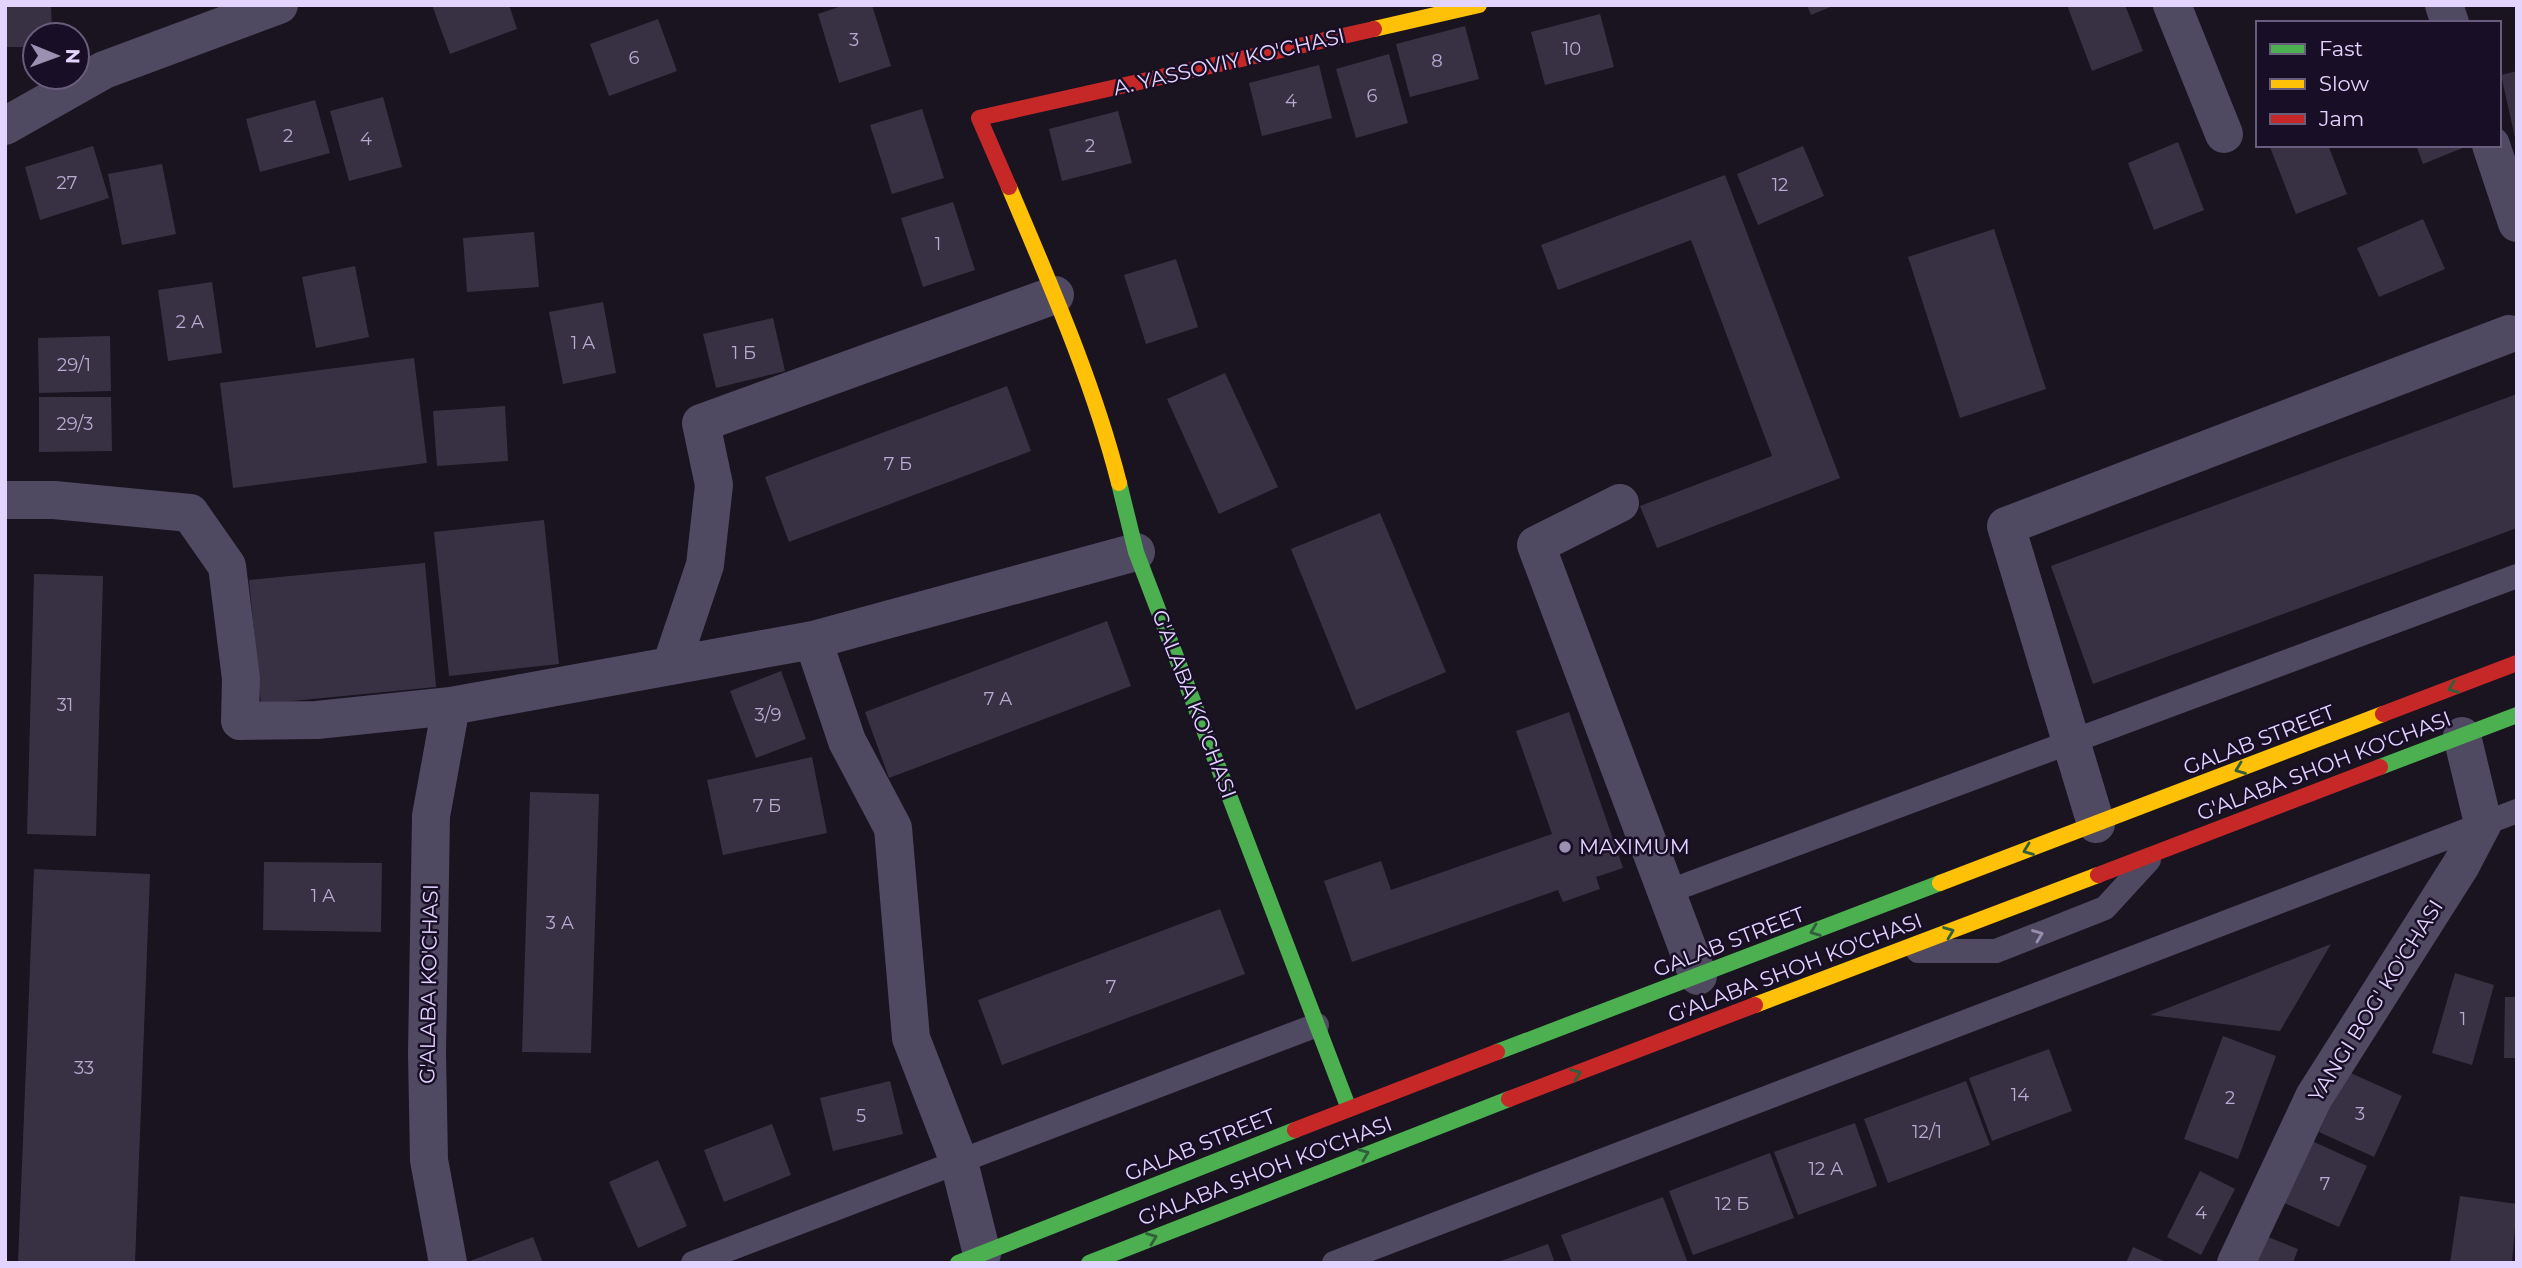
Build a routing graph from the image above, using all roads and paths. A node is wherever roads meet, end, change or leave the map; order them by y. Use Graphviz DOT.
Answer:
graph roads {
  1 [pos="279,5"];
  2 [pos="1479,5"];
  3 [pos="2172,5"];
  4 [pos="979,118"];
  5 [pos="5,126"];
  6 [pos="2224,134"];
  7 [pos="2492,147"];
  8 [pos="2517,223"];
  9 [pos="1055,295"];
  10 [pos="2509,334"];
  11 [pos="5,500"];
  12 [pos="1620,503"];
  13 [pos="1136,552"];
  14 [pos="2517,576"];
  15 [pos="813,640"];
  16 [pos="2517,663"];
  17 [pos="671,666"];
  18 [pos="451,706"];
  19 [pos="2517,715"];
  20 [pos="2462,736"];
  21 [pos="2071,741"];
  22 [pos="2500,817"];
  23 [pos="2096,824"];
  24 [pos="2156,853"];
  25 [pos="1667,892"];
  26 [pos="1899,951"];
  27 [pos="1698,976"];
  28 [pos="1317,1025"];
  29 [pos="1349,1109"];
  30 [pos="959,1162"];
  31 [pos="970,1258"];
  32 [pos="448,1263"];
  33 [pos="693,1263"];
  34 [pos="1088,1263"];
  35 [pos="1334,1263"];
  36 [pos="2236,1263"];
  1 -- 5 [label="street"];
  2 -- 4 [label="main road, A. YASSOVIY KO'CHASI"];
  3 -- 6 [label="street"];
  4 -- 9 [label="main road, G'ALABA KO'CHASI"];
  7 -- 8 [label="street"];
  9 -- 13 [label="main road, G'ALABA KO'CHASI"];
  9 -- 17 [label="street"];
  10 -- 21 [label="street"];
  11 -- 18 [label="street"];
  12 -- 25 [label="street"];
  13 -- 15 [label="street"];
  13 -- 28 [label="main road, G'ALABA KO'CHASI"];
  14 -- 21 [label="lane"];
  15 -- 17 [label="street"];
  15 -- 30 [label="street"];
  16 -- 23 [label="main road, GALAB STREET, one-way"];
  17 -- 18 [label="street"];
  18 -- 32 [label="street, G'ALABA KO'CHASI"];
  19 -- 20 [label="main road, G'ALABA SHOH KO'CHASI"];
  20 -- 22 [label="street"];
  20 -- 24 [label="main road, G'ALABA SHOH KO'CHASI"];
  21 -- 23 [label="street"];
  21 -- 25 [label="lane"];
  22 -- 35 [label="lane"];
  22 -- 36 [label="street, YANGI BOG' KO'CHASI"];
  23 -- 27 [label="main road, GALAB STREET, one-way"];
  26 -- 24 [label="main road, G'ALABA SHOH KO'CHASI, one-way"];
  26 -- 24 [label="lane, one-way"];
  25 -- 27 [label="street"];
  34 -- 26 [label="main road, G'ALABA SHOH KO'CHASI, one-way"];
  27 -- 29 [label="main road, GALAB STREET"];
  28 -- 29 [label="main road, G'ALABA KO'CHASI"];
  28 -- 30 [label="lane"];
  29 -- 31 [label="main road, GALAB STREET"];
  30 -- 31 [label="street"];
  30 -- 33 [label="lane"];
}
